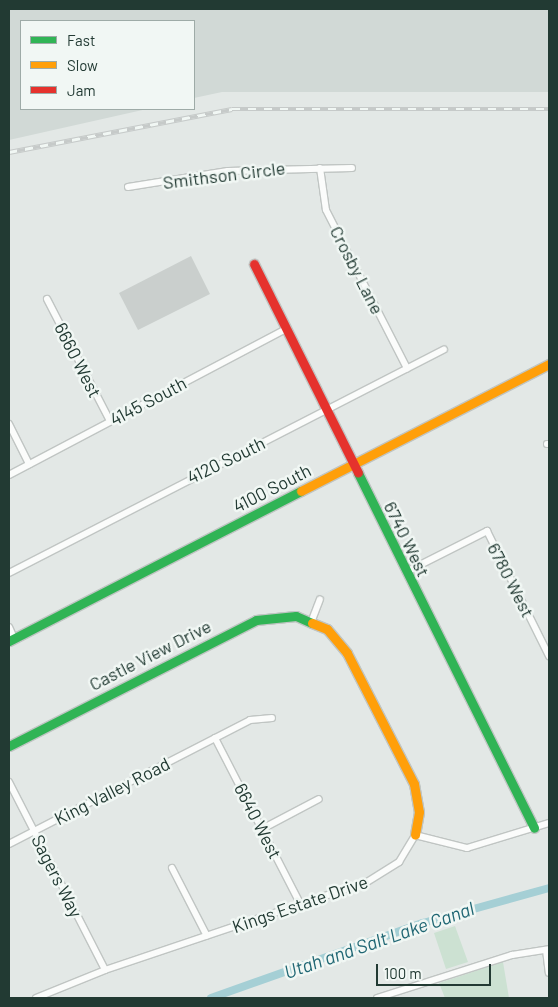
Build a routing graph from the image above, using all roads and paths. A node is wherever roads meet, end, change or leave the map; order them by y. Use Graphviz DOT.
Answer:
graph roads {
  1 [pos="320,168"];
  2 [pos="352,168"];
  3 [pos="128,187"];
  4 [pos="254,264"];
  5 [pos="47,299"];
  6 [pos="288,328"];
  7 [pos="444,349"];
  8 [pos="549,364"];
  9 [pos="408,368"];
  10 [pos="327,410"];
  11 [pos="110,421"];
  12 [pos="9,424"];
  13 [pos="29,464"];
  14 [pos="354,464"];
  15 [pos="9,474"];
  16 [pos="406,572"];
  17 [pos="9,573"];
  18 [pos="320,599"];
  19 [pos="312,620"];
  20 [pos="9,627"];
  21 [pos="12,640"];
  22 [pos="549,656"];
  23 [pos="272,718"];
  24 [pos="215,738"];
  25 [pos="9,746"];
  26 [pos="9,782"];
  27 [pos="319,800"];
  28 [pos="549,823"];
  29 [pos="262,828"];
  30 [pos="534,828"];
  31 [pos="34,831"];
  32 [pos="416,835"];
  33 [pos="9,844"];
  34 [pos="172,868"];
  35 [pos="301,905"];
  36 [pos="207,936"];
  37 [pos="548,949"];
  38 [pos="104,970"];
  39 [pos="549,973"];
  40 [pos="397,995"];
  41 [pos="36,998"];
  42 [pos="378,998"];
  1 -- 2 [label="street, Smithson Circle"];
  1 -- 3 [label="street, Smithson Circle"];
  1 -- 9 [label="street, Crosby Lane"];
  4 -- 6 [label="street, 6740 West"];
  5 -- 11 [label="street, 6660 West"];
  6 -- 10 [label="street, 6740 West"];
  6 -- 11 [label="street, 4145 South"];
  7 -- 9 [label="street, 4120 South"];
  8 -- 14 [label="street, 4100 South"];
  9 -- 10 [label="street, 4120 South"];
  10 -- 14 [label="street, 6740 West"];
  10 -- 17 [label="street, 4120 South"];
  11 -- 13 [label="street, 4145 South"];
  12 -- 13 [label="street"];
  13 -- 15 [label="street, 4145 South"];
  14 -- 16 [label="street, 6740 West"];
  14 -- 21 [label="street, 4100 South"];
  16 -- 22 [label="street, 6780 West"];
  16 -- 30 [label="street, 6740 West"];
  18 -- 19 [label="street"];
  19 -- 25 [label="street, Castle View Drive"];
  19 -- 32 [label="street, Castle View Drive"];
  20 -- 21 [label="street"];
  23 -- 24 [label="street, King Valley Road"];
  24 -- 29 [label="street, 6640 West"];
  24 -- 31 [label="street, King Valley Road"];
  26 -- 31 [label="street, Sagers Way"];
  27 -- 29 [label="street"];
  28 -- 30 [label="street"];
  29 -- 35 [label="street, 6640 West"];
  30 -- 32 [label="street"];
  31 -- 33 [label="street, King Valley Road"];
  31 -- 38 [label="street, Sagers Way"];
  32 -- 35 [label="street, Kings Estate Drive"];
  34 -- 36 [label="street"];
  35 -- 36 [label="street, Kings Estate Drive"];
  36 -- 38 [label="street, Kings Estate Drive"];
  37 -- 39 [label="street"];
  37 -- 40 [label="street"];
  38 -- 41 [label="street, Kings Estate Drive"];
  40 -- 42 [label="street"];
}
